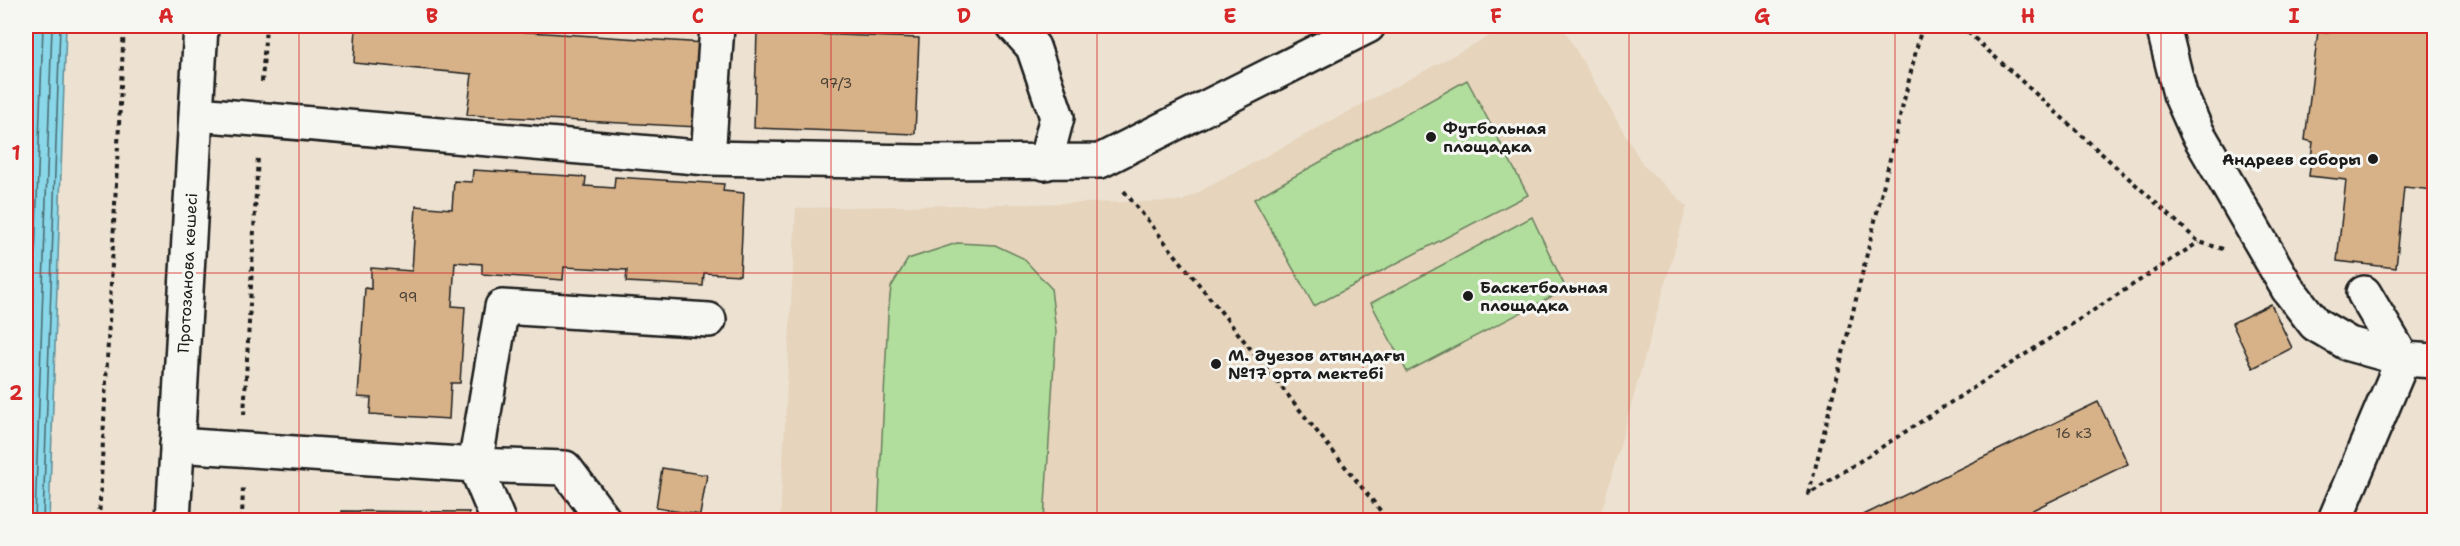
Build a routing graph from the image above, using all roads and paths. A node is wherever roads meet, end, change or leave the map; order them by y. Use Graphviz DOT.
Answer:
graph roads {
  1 [pos="124,26"];
  2 [pos="201,26"];
  3 [pos="266,26"];
  4 [pos="717,26"];
  5 [pos="1014,26"];
  6 [pos="1368,26"];
  7 [pos="1922,26"];
  8 [pos="1961,26"];
  9 [pos="2163,26"];
  10 [pos="197,114"];
  11 [pos="260,120"];
  12 [pos="708,158"];
  13 [pos="1100,161"];
  14 [pos="1045,163"];
  15 [pos="2364,293"];
  16 [pos="709,320"];
  17 [pos="2403,359"];
  18 [pos="2434,361"];
  19 [pos="177,445"];
  20 [pos="243,449"];
  21 [pos="475,465"];
  22 [pos="99,520"];
  23 [pos="173,520"];
  24 [pos="242,520"];
  25 [pos="498,520"];
  26 [pos="604,520"];
  27 [pos="1388,520"];
  28 [pos="2335,520"];
  1 -- 22 [label="path"];
  2 -- 10 [label="street, Протозанова көшесі"];
  3 -- 11 [label="path"];
  4 -- 12 [label="street"];
  5 -- 14 [label="street"];
  6 -- 13 [label="street"];
  7 -- 8 [label="path"];
  9 -- 17 [label="street"];
  10 -- 11 [label="street"];
  10 -- 19 [label="street, Протозанова көшесі"];
  11 -- 12 [label="street"];
  11 -- 20 [label="path"];
  12 -- 14 [label="street"];
  13 -- 14 [label="street"];
  13 -- 27 [label="path"];
  15 -- 17 [label="street"];
  16 -- 21 [label="street"];
  17 -- 18 [label="street"];
  17 -- 28 [label="street"];
  19 -- 20 [label="street"];
  19 -- 23 [label="street, Протозанова көшесі"];
  20 -- 21 [label="street"];
  20 -- 24 [label="path"];
  21 -- 25 [label="street"];
  21 -- 26 [label="street"];
}
